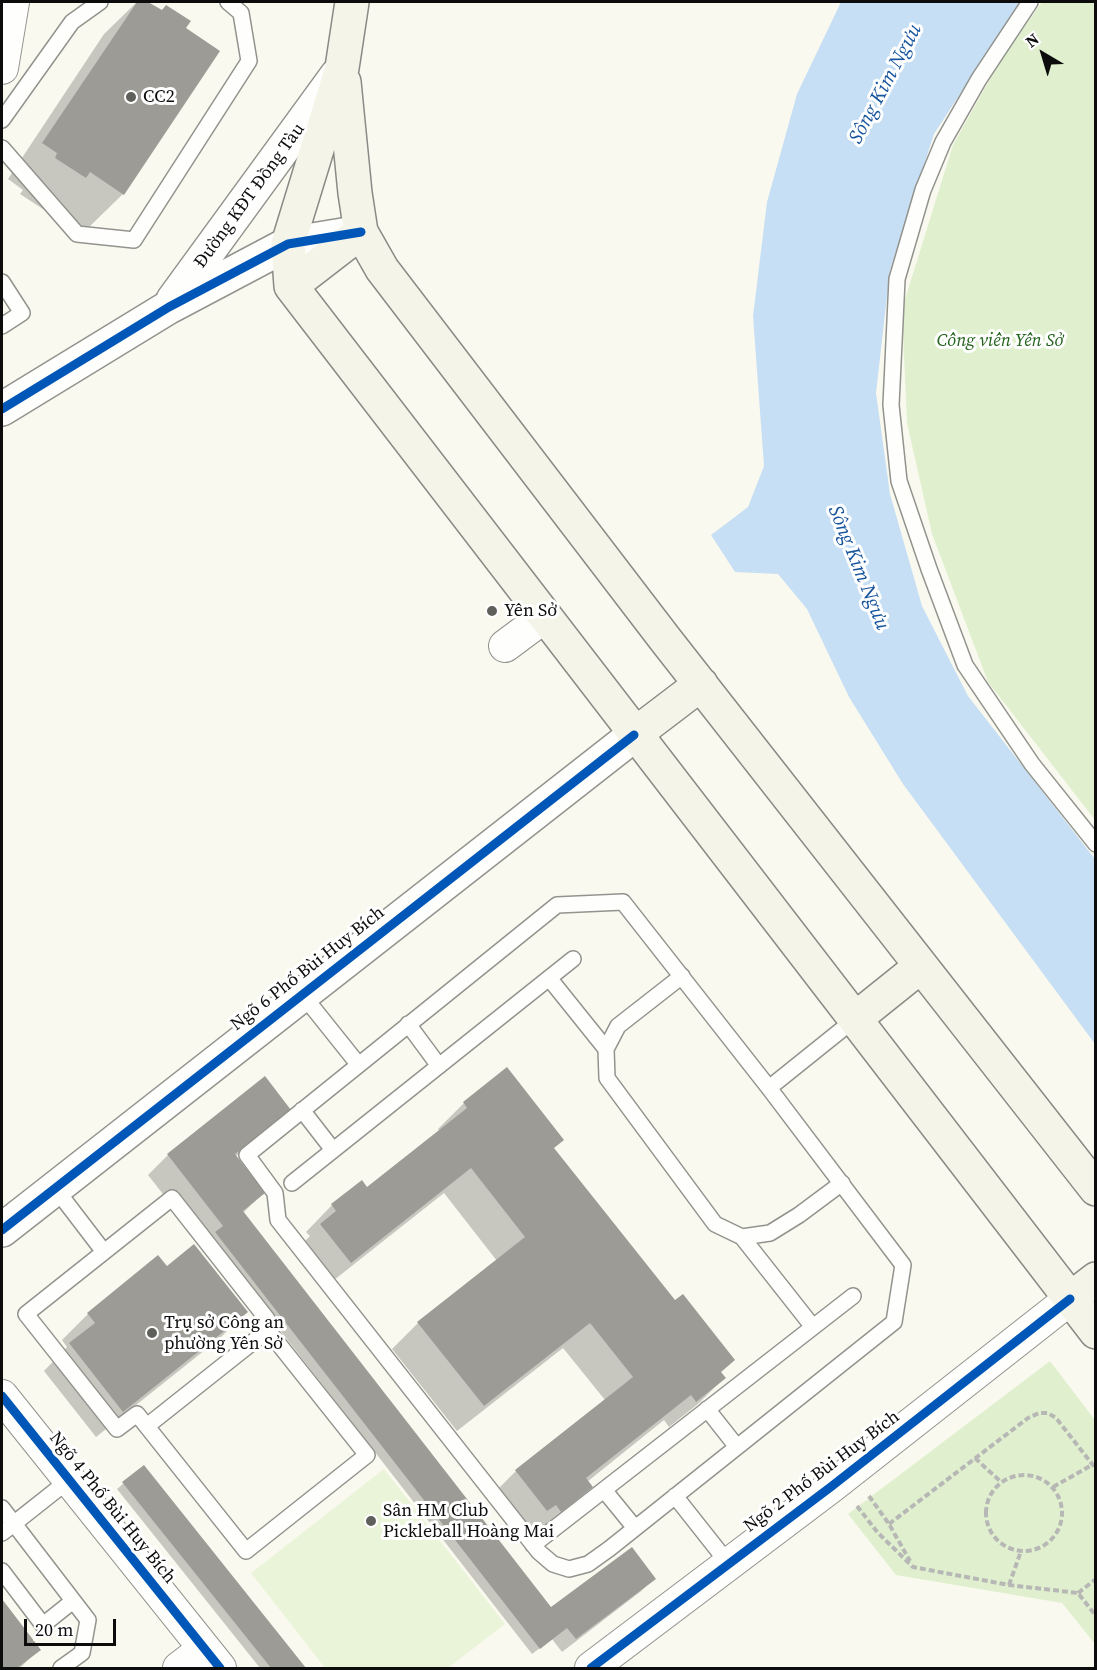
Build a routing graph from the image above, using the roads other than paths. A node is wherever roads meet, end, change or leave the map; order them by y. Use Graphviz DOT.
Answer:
graph roads {
  1 [pos="13,2"];
  2 [pos="100,2"];
  3 [pos="228,2"];
  4 [pos="352,2"];
  5 [pos="1030,2"];
  6 [pos="2,68"];
  7 [pos="342,68"];
  8 [pos="2,120"];
  9 [pos="2,148"];
  10 [pos="361,232"];
  11 [pos="288,244"];
  12 [pos="2,282"];
  13 [pos="291,286"];
  14 [pos="169,307"];
  15 [pos="2,326"];
  16 [pos="2,409"];
  17 [pos="544,617"];
  18 [pos="505,645"];
  19 [pos="701,684"];
  20 [pos="634,735"];
  21 [pos="1095,844"];
  22 [pos="573,960"];
  23 [pos="921,966"];
  24 [pos="682,976"];
  25 [pos="549,978"];
  26 [pos="302,994"];
  27 [pos="855,1019"];
  28 [pos="408,1024"];
  29 [pos="606,1049"];
  30 [pos="358,1065"];
  31 [pos="439,1066"];
  32 [pos="769,1088"];
  33 [pos="302,1110"];
  34 [pos="333,1150"];
  35 [pos="292,1183"];
  36 [pos="842,1183"];
  37 [pos="55,1188"];
  38 [pos="1095,1189"];
  39 [pos="2,1230"];
  40 [pos="742,1237"];
  41 [pos="104,1252"];
  42 [pos="1095,1279"];
  43 [pos="853,1296"];
  44 [pos="1070,1299"];
  45 [pos="813,1327"];
  46 [pos="268,1330"];
  47 [pos="1095,1332"];
  48 [pos="2,1396"];
  49 [pos="707,1409"];
  50 [pos="147,1426"];
  51 [pos="736,1447"];
  52 [pos="69,1480"];
  53 [pos="604,1490"];
  54 [pos="675,1496"];
  55 [pos="2,1508"];
  56 [pos="8,1528"];
  57 [pos="635,1528"];
  58 [pos="533,1545"];
  59 [pos="728,1563"];
  60 [pos="2,1571"];
  61 [pos="73,1601"];
  62 [pos="212,1659"];
  63 [pos="61,1668"];
  64 [pos="179,1668"];
  65 [pos="591,1668"];
  1 -- 6 [label="street"];
  2 -- 8 [label="lane"];
  3 -- 9 [label="lane"];
  4 -- 7 [label="main road, Đường KĐT Đồng Tàu"];
  5 -- 21 [label="lane"];
  7 -- 10 [label="main road"];
  7 -- 11 [label="main road"];
  7 -- 14 [label="street, Đường KĐT Đồng Tàu"];
  10 -- 11 [label="street"];
  10 -- 13 [label="main road"];
  10 -- 19 [label="main road"];
  11 -- 13 [label="main road"];
  11 -- 14 [label="street"];
  12 -- 15 [label="lane"];
  13 -- 14 [label="street"];
  13 -- 17 [label="main road"];
  14 -- 16 [label="street, Đường KĐT Đồng Tàu"];
  17 -- 18 [label="street"];
  17 -- 20 [label="main road"];
  19 -- 20 [label="main road"];
  19 -- 23 [label="main road"];
  20 -- 26 [label="street, Ngõ 6 Phố Bùi Huy Bích"];
  20 -- 27 [label="main road"];
  22 -- 25 [label="lane"];
  23 -- 27 [label="main road"];
  23 -- 38 [label="main road"];
  24 -- 28 [label="lane"];
  24 -- 29 [label="lane"];
  24 -- 32 [label="lane"];
  25 -- 29 [label="lane"];
  25 -- 31 [label="lane"];
  26 -- 30 [label="lane"];
  26 -- 37 [label="street, Ngõ 6 Phố Bùi Huy Bích"];
  27 -- 32 [label="lane"];
  27 -- 44 [label="main road"];
  28 -- 30 [label="lane"];
  28 -- 31 [label="lane"];
  29 -- 40 [label="lane"];
  30 -- 33 [label="lane"];
  31 -- 34 [label="lane"];
  32 -- 36 [label="lane"];
  33 -- 34 [label="lane"];
  33 -- 58 [label="lane"];
  34 -- 35 [label="lane"];
  36 -- 40 [label="lane"];
  36 -- 51 [label="lane"];
  37 -- 39 [label="street, Ngõ 6 Phố Bùi Huy Bích"];
  37 -- 41 [label="lane"];
  40 -- 45 [label="lane"];
  41 -- 46 [label="lane"];
  41 -- 50 [label="lane"];
  42 -- 44 [label="main road"];
  43 -- 45 [label="lane"];
  44 -- 47 [label="main road"];
  44 -- 59 [label="street, Ngõ 2 Phố Bùi Huy Bích"];
  45 -- 49 [label="lane"];
  46 -- 50 [label="lane"];
  46 -- 50 [label="lane"];
  48 -- 52 [label="street, Ngõ 4 Phố Bùi Huy Bích"];
  49 -- 51 [label="lane"];
  49 -- 53 [label="lane"];
  51 -- 54 [label="lane"];
  52 -- 56 [label="lane"];
  52 -- 62 [label="street, Ngõ 4 Phố Bùi Huy Bích"];
  53 -- 57 [label="lane"];
  53 -- 58 [label="lane"];
  54 -- 57 [label="lane"];
  54 -- 59 [label="lane"];
  55 -- 56 [label="lane"];
  56 -- 61 [label="lane"];
  57 -- 58 [label="lane"];
  59 -- 65 [label="street, Ngõ 2 Phố Bùi Huy Bích"];
  60 -- 61 [label="lane"];
  61 -- 63 [label="lane"];
  62 -- 64 [label="street, Ngõ 4 Phố Bùi Huy Bích"];
}
